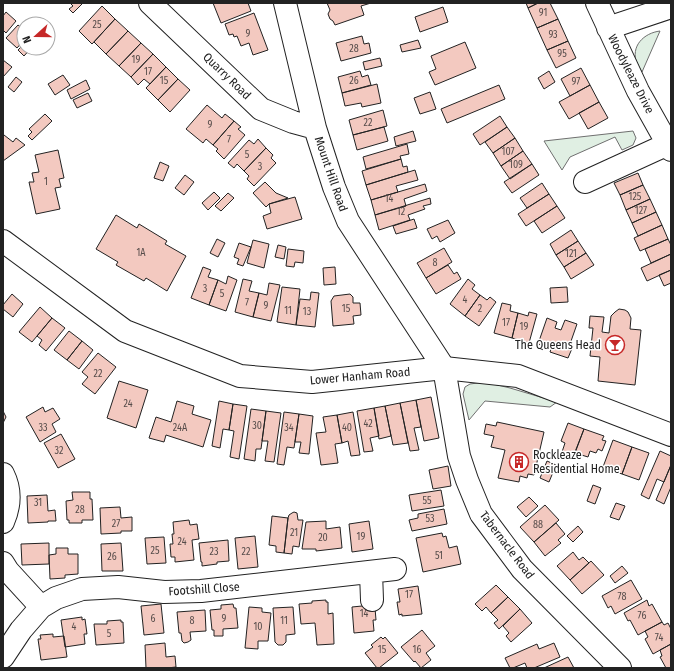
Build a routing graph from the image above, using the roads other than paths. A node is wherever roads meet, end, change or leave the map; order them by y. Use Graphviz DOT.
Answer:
graph roads {
  1 [pos="150,3"];
  2 [pos="285,3"];
  3 [pos="597,3"];
  4 [pos="671,7"];
  5 [pos="608,28"];
  6 [pos="315,128"];
  7 [pos="670,147"];
  8 [pos="586,182"];
  9 [pos="3,241"];
  10 [pos="444,368"];
  11 [pos="671,435"];
  12 [pos="3,474"];
  13 [pos="3,522"];
  14 [pos="3,563"];
  15 [pos="395,569"];
  16 [pos="371,572"];
  17 [pos="372,600"];
  18 [pos="40,607"];
  19 [pos="3,657"];
  20 [pos="620,668"];
  1 -- 6 [label="street, Quarry Road"];
  2 -- 6 [label="street, Mount Hill Road"];
  3 -- 5 [label="street, Woodyleaze Drive"];
  4 -- 5 [label="street"];
  5 -- 7 [label="street, Woodyleaze Drive"];
  6 -- 10 [label="street, Mount Hill Road"];
  7 -- 8 [label="street, Woodyleaze Drive"];
  9 -- 10 [label="street, Lower Hanham Road"];
  10 -- 11 [label="street, Lower Hanham Road"];
  10 -- 20 [label="street, Tabernacle Road"];
  12 -- 13 [label="street"];
  14 -- 18 [label="street"];
  15 -- 16 [label="street, Footshill Close"];
  16 -- 17 [label="street"];
  16 -- 18 [label="street, Footshill Close"];
  18 -- 19 [label="street, Footshill Close"];
}
